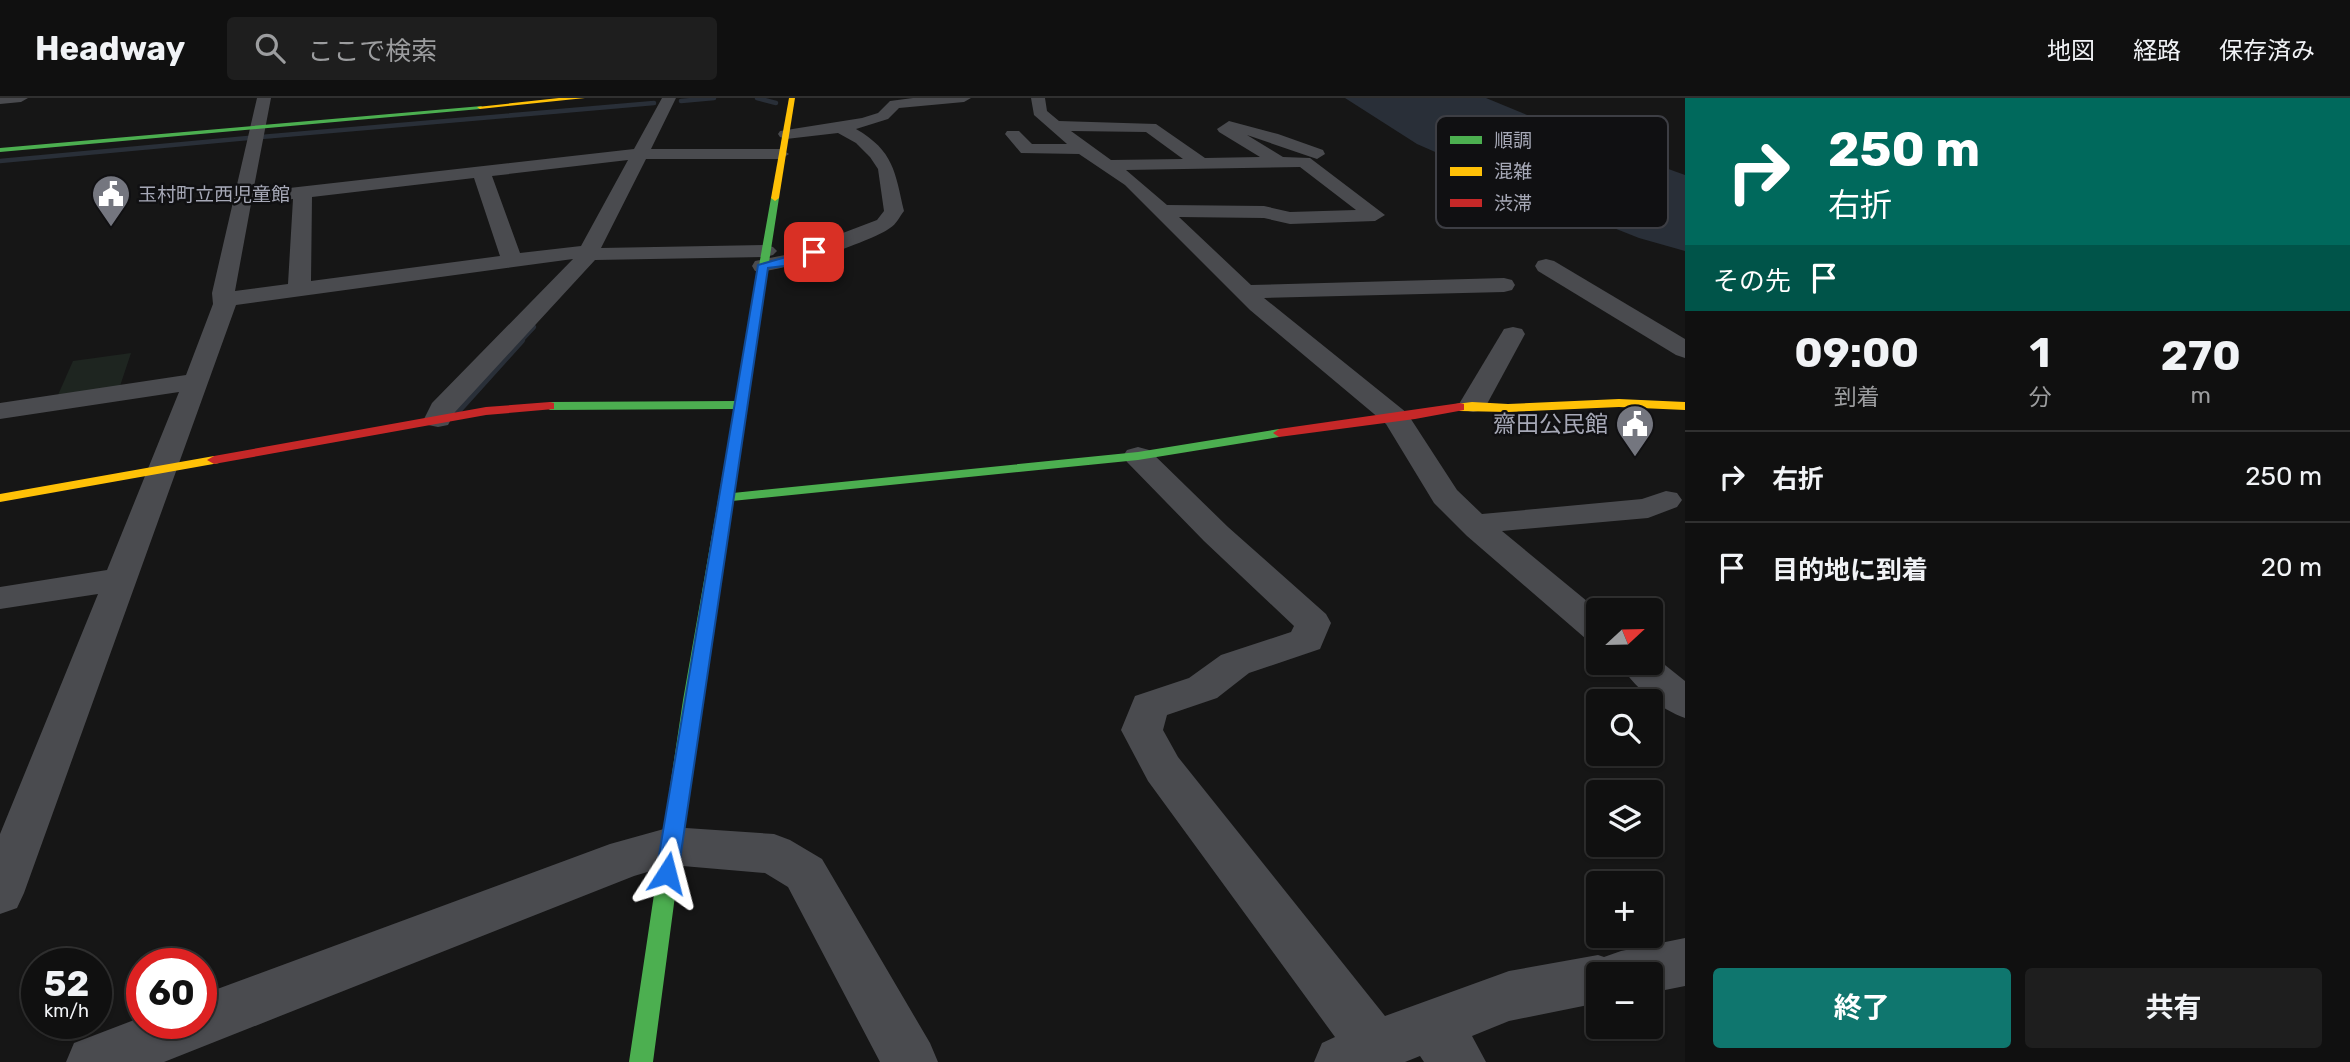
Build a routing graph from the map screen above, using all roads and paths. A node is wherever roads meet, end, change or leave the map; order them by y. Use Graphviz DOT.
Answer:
graph roads {
  1 [pos="21,98"];
  2 [pos="264,98"];
  3 [pos="582,98"];
  4 [pos="668,98"];
  5 [pos="792,98"];
  6 [pos="964,98"];
  7 [pos="1038,98"];
  8 [pos="0,100"];
  9 [pos="1056,126"];
  10 [pos="258,127"];
  11 [pos="838,127"];
  12 [pos="786,134"];
  13 [pos="1013,134"];
  14 [pos="1083,149"];
  15 [pos="0,150"];
  16 [pos="639,154"];
  17 [pos="781,154"];
  18 [pos="1279,162"];
  19 [pos="1304,162"];
  20 [pos="1200,163"];
  21 [pos="1107,165"];
  22 [pos="481,171"];
  23 [pos="303,192"];
  24 [pos="244,199"];
  25 [pos="1164,211"];
  26 [pos="589,254"];
  27 [pos="764,258"];
  28 [pos="512,260"];
  29 [pos="1546,266"];
  30 [pos="1504,285"];
  31 [pos="299,289"];
  32 [pos="1246,292"];
  33 [pos="226,299"];
  34 [pos="1513,334"];
  35 [pos="1685,350"];
  36 [pos="197,381"];
  37 [pos="1473,404"];
  38 [pos="741,405"];
  39 [pos="1685,406"];
  40 [pos="0,411"];
  41 [pos="438,419"];
  42 [pos="1397,419"];
  43 [pos="1139,456"];
  44 [pos="162,469"];
  45 [pos="0,498"];
  46 [pos="724,498"];
  47 [pos="1666,500"];
  48 [pos="1474,524"];
  49 [pos="120,579"];
  50 [pos="0,597"];
  51 [pos="1586,619"];
  52 [pos="1653,676"];
  53 [pos="1685,703"];
  54 [pos="671,846"];
  55 [pos="0,892"];
  56 [pos="1685,962"];
  57 [pos="1663,966"];
  58 [pos="1586,981"];
  59 [pos="217,1015"];
  60 [pos="155,1039"];
  61 [pos="1444,1044"];
  62 [pos="1359,1054"];
  63 [pos="94,1062"];
  64 [pos="641,1062"];
  65 [pos="910,1062"];
  1 -- 8 [label="street"];
  2 -- 10 [label="street"];
  3 -- 10 [label="street"];
  4 -- 16 [label="street"];
  5 -- 12 [label="street"];
  6 -- 11 [label="street"];
  7 -- 9 [label="street"];
  9 -- 14 [label="street"];
  9 -- 20 [label="street"];
  10 -- 15 [label="street"];
  10 -- 24 [label="street"];
  11 -- 12 [label="street"];
  11 -- 27 [label="street"];
  12 -- 17 [label="street"];
  13 -- 14 [label="street"];
  14 -- 21 [label="street"];
  16 -- 17 [label="street"];
  16 -- 22 [label="street"];
  16 -- 26 [label="street"];
  17 -- 27 [label="street"];
  18 -- 19 [label="street"];
  18 -- 19 [label="street"];
  18 -- 20 [label="street"];
  19 -- 25 [label="street"];
  20 -- 21 [label="street"];
  21 -- 25 [label="street"];
  22 -- 23 [label="street"];
  22 -- 28 [label="street"];
  23 -- 24 [label="street"];
  23 -- 31 [label="street"];
  24 -- 33 [label="street"];
  25 -- 32 [label="street"];
  26 -- 27 [label="street"];
  26 -- 28 [label="street"];
  26 -- 41 [label="street"];
  27 -- 38 [label="street"];
  28 -- 31 [label="street"];
  29 -- 35 [label="street"];
  30 -- 32 [label="street"];
  31 -- 33 [label="street"];
  32 -- 42 [label="street"];
  33 -- 36 [label="street"];
  34 -- 37 [label="street"];
  36 -- 40 [label="street"];
  36 -- 44 [label="street"];
  37 -- 39 [label="street"];
  37 -- 42 [label="street"];
  38 -- 41 [label="street"];
  38 -- 46 [label="street"];
  41 -- 44 [label="street"];
  42 -- 43 [label="street"];
  42 -- 48 [label="street"];
  43 -- 46 [label="street"];
  43 -- 62 [label="street"];
  44 -- 45 [label="street"];
  44 -- 49 [label="street"];
  46 -- 54 [label="street"];
  47 -- 48 [label="street"];
  48 -- 51 [label="street"];
  49 -- 50 [label="street"];
  49 -- 55 [label="street"];
  52 -- 53 [label="street"];
  54 -- 59 [label="street"];
  54 -- 64 [label="street"];
  54 -- 65 [label="street"];
  56 -- 57 [label="street"];
  58 -- 61 [label="street"];
  60 -- 63 [label="street"];
  61 -- 62 [label="street"];
}
